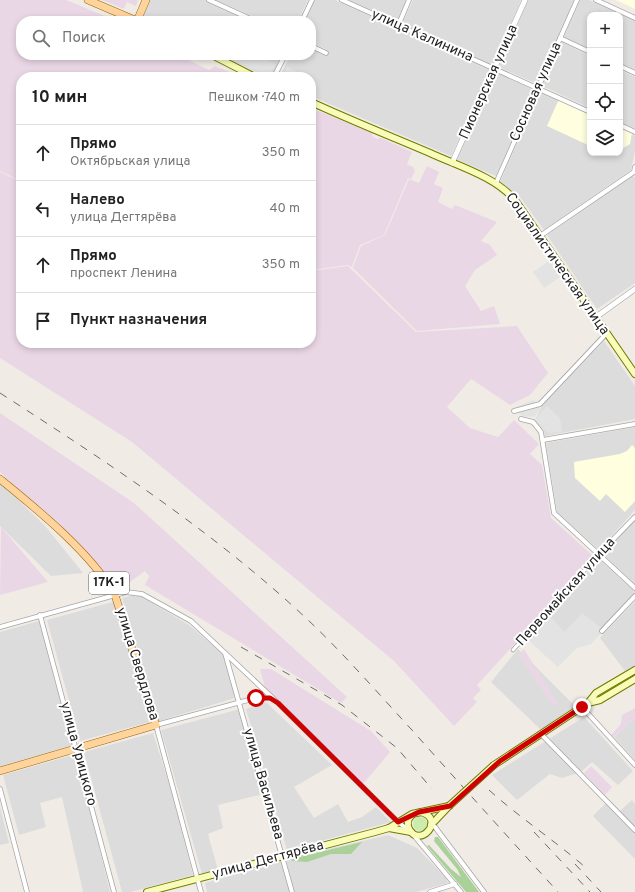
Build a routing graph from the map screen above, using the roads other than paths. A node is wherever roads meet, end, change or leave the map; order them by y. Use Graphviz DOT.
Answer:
graph roads {
  1 [pos="88,0"];
  2 [pos="146,0"];
  3 [pos="209,0"];
  4 [pos="312,0"];
  5 [pos="342,0"];
  6 [pos="409,0"];
  7 [pos="525,0"];
  8 [pos="577,0"];
  9 [pos="596,0"];
  10 [pos="126,16"];
  11 [pos="140,16"];
  12 [pos="245,16"];
  13 [pos="304,16"];
  14 [pos="635,18"];
  15 [pos="398,26"];
  16 [pos="560,38"];
  17 [pos="316,48"];
  18 [pos="587,51"];
  19 [pos="326,53"];
  20 [pos="222,60"];
  21 [pos="282,60"];
  22 [pos="623,67"];
  23 [pos="495,69"];
  24 [pos="245,72"];
  25 [pos="276,72"];
  26 [pos="635,73"];
  27 [pos="538,88"];
  28 [pos="316,104"];
  29 [pos="587,111"];
  30 [pos="623,127"];
  31 [pos="635,132"];
  32 [pos="452,163"];
  33 [pos="635,170"];
  34 [pos="496,183"];
  35 [pos="540,236"];
  36 [pos="635,289"];
  37 [pos="596,317"];
  38 [pos="607,333"];
  39 [pos="635,374"];
  40 [pos="514,411"];
  41 [pos="521,420"];
  42 [pos="635,424"];
  43 [pos="543,440"];
  44 [pos="0,479"];
  45 [pos="635,517"];
  46 [pos="599,554"];
  47 [pos="635,588"];
  48 [pos="116,595"];
  49 [pos="635,596"];
  50 [pos="40,615"];
  51 [pos="0,627"];
  52 [pos="602,631"];
  53 [pos="513,650"];
  54 [pos="225,653"];
  55 [pos="635,670"];
  56 [pos="635,679"];
  57 [pos="270,698"];
  58 [pos="240,703"];
  59 [pos="585,705"];
  60 [pos="156,725"];
  61 [pos="541,734"];
  62 [pos="77,749"];
  63 [pos="635,765"];
  64 [pos="0,771"];
  65 [pos="0,789"];
  66 [pos="450,806"];
  67 [pos="419,812"];
  68 [pos="412,814"];
  69 [pos="398,822"];
  70 [pos="431,825"];
  71 [pos="389,828"];
  72 [pos="635,830"];
  73 [pos="411,832"];
  74 [pos="283,856"];
  75 [pos="198,879"];
  76 [pos="455,884"];
  77 [pos="27,892"];
  78 [pos="114,892"];
  79 [pos="147,892"];
  80 [pos="202,892"];
  81 [pos="292,892"];
  82 [pos="430,892"];
  83 [pos="461,892"];
  84 [pos="484,892"];
  1 -- 10 [label="main road"];
  2 -- 11 [label="main road"];
  3 -- 12 [label="street"];
  4 -- 13 [label="street"];
  5 -- 15 [label="street, улица Калинина"];
  6 -- 15 [label="street"];
  7 -- 23 [label="street, Пионерская улица"];
  8 -- 16 [label="street, Сосновая улица"];
  9 -- 14 [label="street"];
  15 -- 23 [label="street, улица Калинина"];
  16 -- 18 [label="street"];
  16 -- 27 [label="street, Сосновая улица"];
  17 -- 19 [label="street"];
  20 -- 24 [label="main road"];
  21 -- 25 [label="street"];
  22 -- 26 [label="street"];
  23 -- 27 [label="street, улица Калинина"];
  23 -- 32 [label="street, Пионерская улица"];
  27 -- 29 [label="street, улица Калинина"];
  27 -- 34 [label="street, Сосновая улица"];
  28 -- 32 [label="main road, Социалистическая улица"];
  30 -- 31 [label="street"];
  32 -- 34 [label="main road, Социалистическая улица"];
  33 -- 35 [label="street"];
  34 -- 35 [label="main road, Социалистическая улица"];
  35 -- 37 [label="main road, Социалистическая улица"];
  36 -- 37 [label="street"];
  37 -- 38 [label="main road, Социалистическая улица"];
  38 -- 39 [label="main road, Социалистическая улица"];
  38 -- 40 [label="street"];
  41 -- 43 [label="street"];
  42 -- 43 [label="street"];
  43 -- 46 [label="street"];
  44 -- 48 [label="main road, улица Свердлова / 17К-1"];
  45 -- 46 [label="street, Первомайская улица"];
  46 -- 47 [label="street"];
  46 -- 53 [label="street, Первомайская улица"];
  48 -- 50 [label="street"];
  48 -- 54 [label="street"];
  48 -- 60 [label="main road, улица Свердлова / 17К-1"];
  49 -- 52 [label="street"];
  50 -- 51 [label="street"];
  50 -- 62 [label="street, улица Урицкого"];
  54 -- 57 [label="street"];
  54 -- 58 [label="street, улица Васильева"];
  55 -- 59 [label="main road"];
  56 -- 59 [label="main road"];
  57 -- 58 [label="street"];
  57 -- 69 [label="street"];
  58 -- 60 [label="street"];
  58 -- 74 [label="street, улица Васильева"];
  59 -- 61 [label="main road"];
  59 -- 63 [label="street"];
  60 -- 62 [label="main road"];
  60 -- 75 [label="street, улица Свердлова"];
  61 -- 66 [label="main road, bridge"];
  61 -- 72 [label="street"];
  62 -- 64 [label="main road"];
  62 -- 78 [label="street, улица Урицкого"];
  65 -- 77 [label="street"];
  66 -- 67 [label="main road"];
  66 -- 70 [label="main road"];
  67 -- 68 [label="main road"];
  67 -- 70 [label="main road"];
  68 -- 69 [label="main road, улица Дегтярёва"];
  68 -- 73 [label="main road"];
  69 -- 71 [label="main road, улица Дегтярёва"];
  69 -- 73 [label="street"];
  70 -- 73 [label="main road"];
  70 -- 84 [label="street"];
  71 -- 73 [label="main road, улица Дегтярёва"];
  71 -- 74 [label="main road, улица Дегтярёва"];
  73 -- 76 [label="street"];
  74 -- 75 [label="main road, улица Дегтярёва"];
  74 -- 81 [label="street, улица Васильева"];
  75 -- 79 [label="main road, улица Дегтярёва"];
  75 -- 80 [label="street, улица Свердлова"];
  76 -- 82 [label="street"];
  76 -- 83 [label="street"];
}
